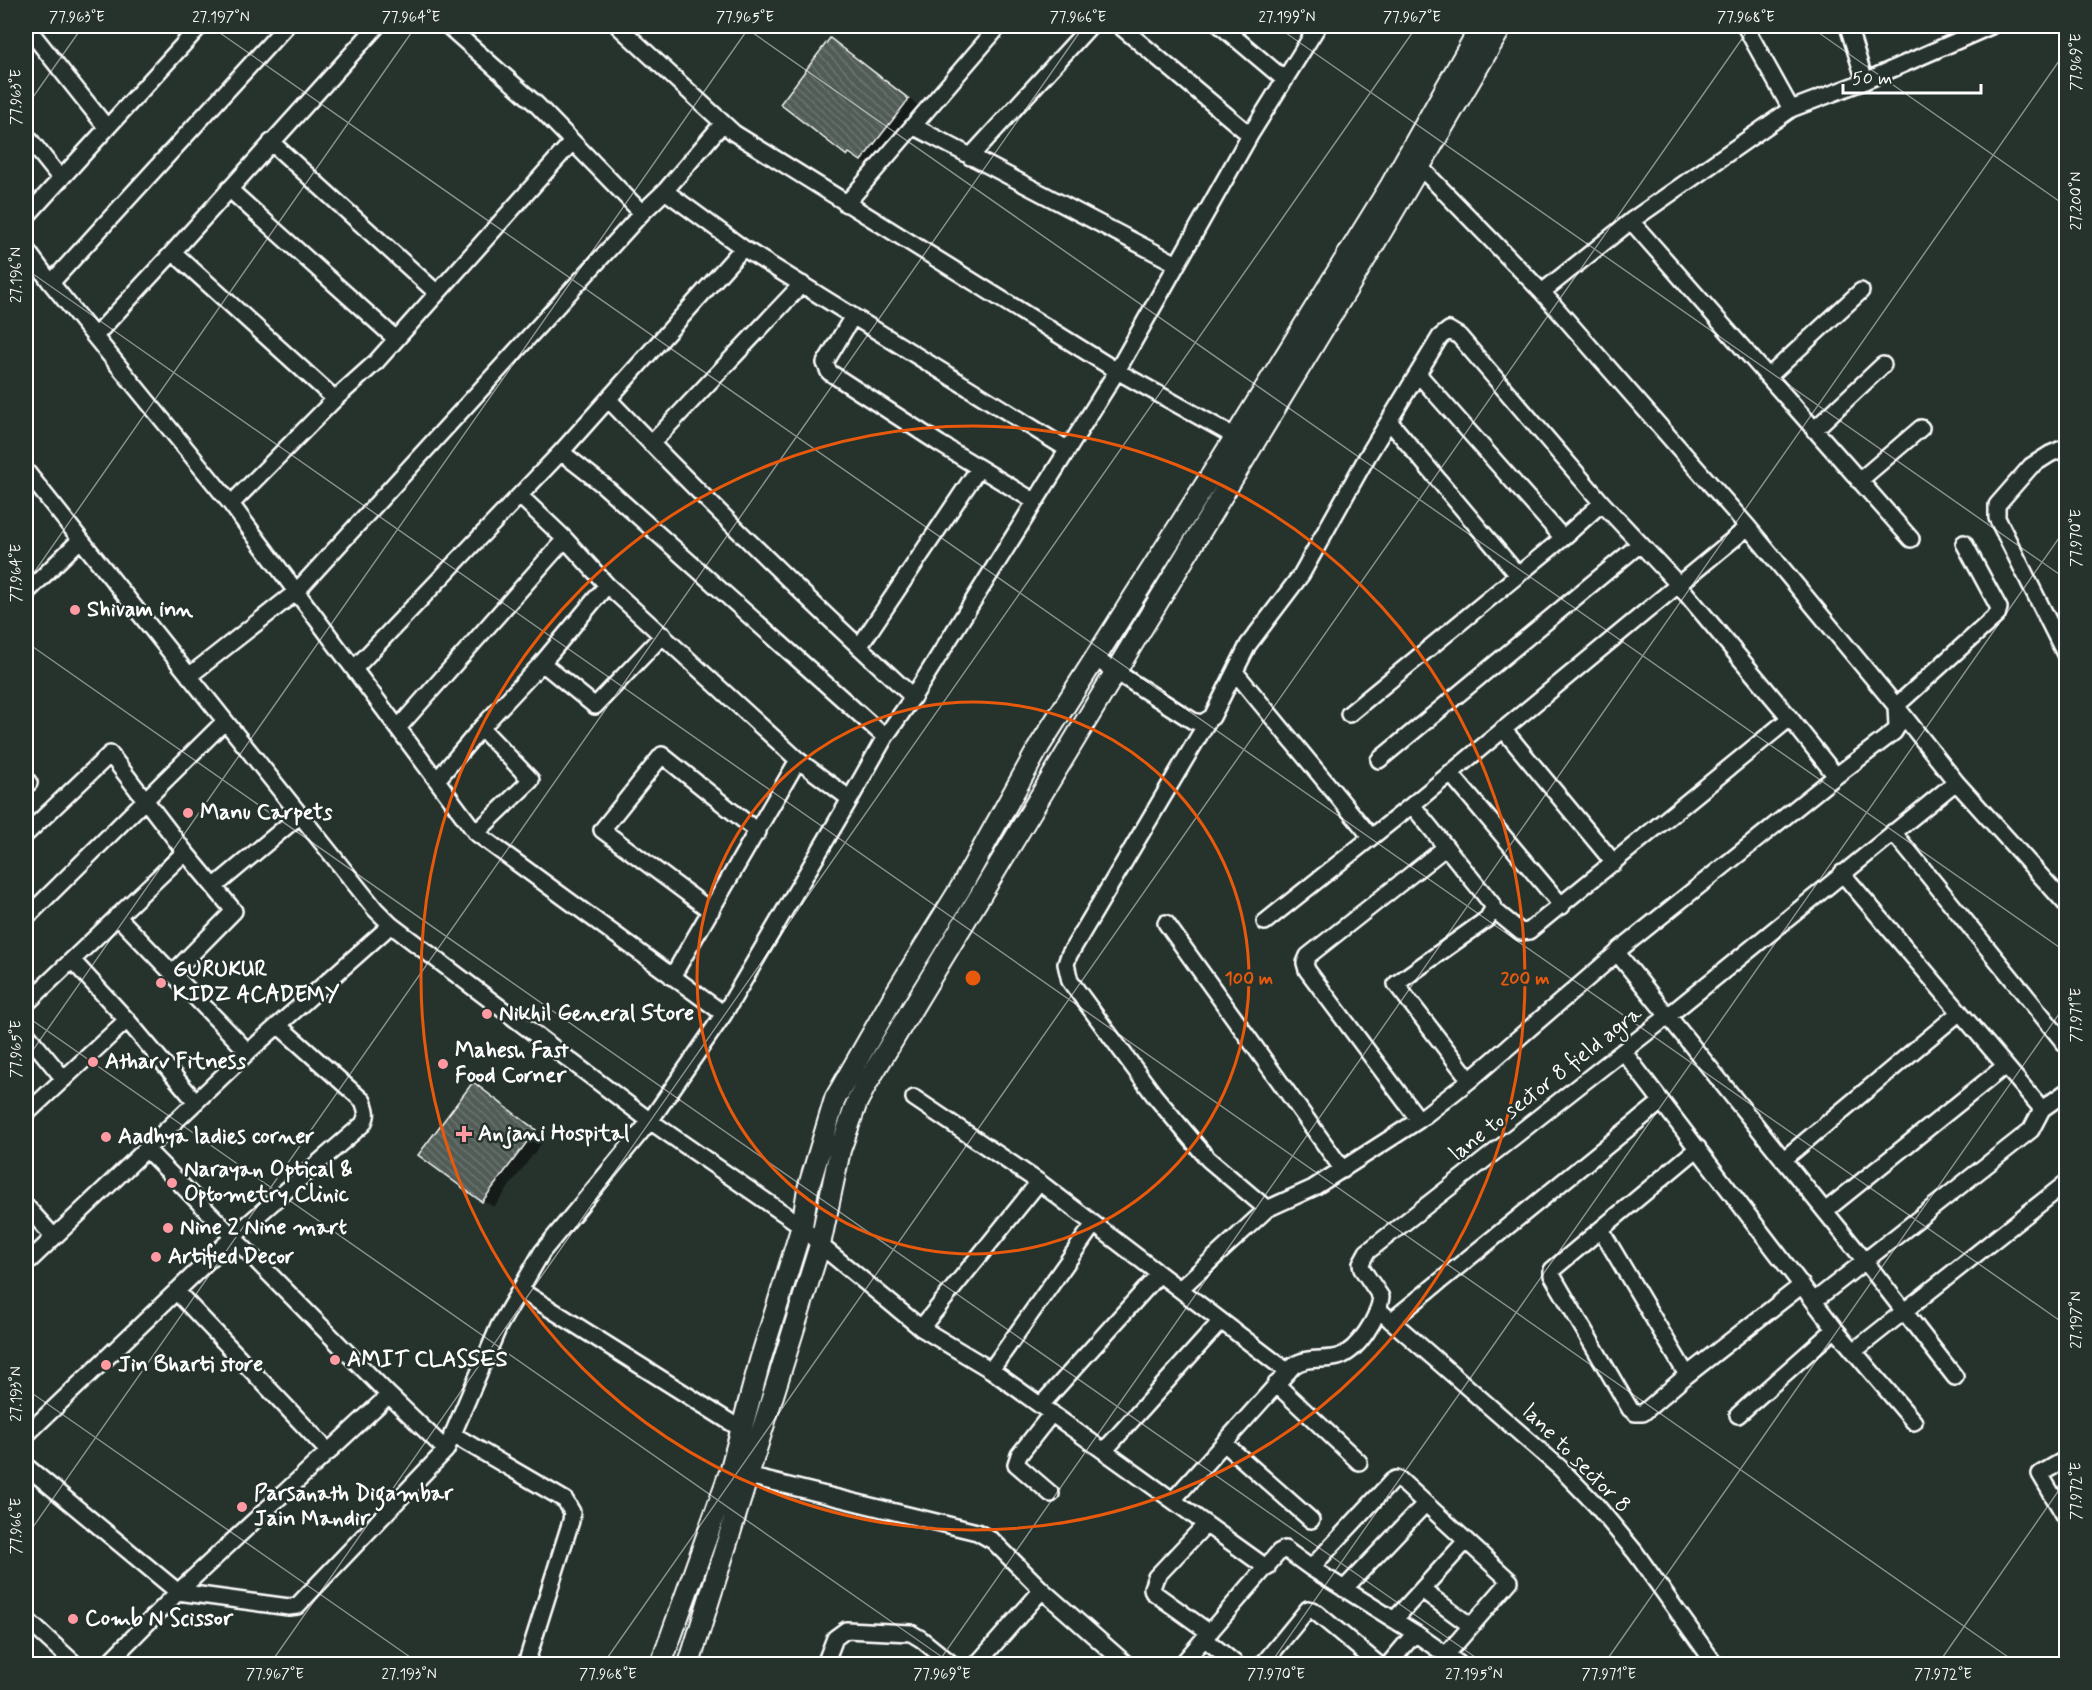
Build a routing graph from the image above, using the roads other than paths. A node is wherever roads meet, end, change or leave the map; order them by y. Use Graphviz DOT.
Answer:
graph roads {
  1 [pos="26,26"];
  2 [pos="200,26"];
  3 [pos="286,26"];
  4 [pos="376,26"];
  5 [pos="448,26"];
  6 [pos="618,26"];
  7 [pos="1090,26"];
  8 [pos="1120,26"];
  9 [pos="1221,26"];
  10 [pos="1318,26"];
  11 [pos="1481,26"];
  12 [pos="1502,26"];
  13 [pos="1745,26"];
  14 [pos="1848,26"];
  15 [pos="1991,26"];
  16 [pos="995,27"];
  17 [pos="1285,80"];
  18 [pos="1865,81"];
  19 [pos="1791,109"];
  20 [pos="723,123"];
  21 [pos="912,126"];
  22 [pos="107,128"];
  23 [pos="26,135"];
  24 [pos="1250,135"];
  25 [pos="271,142"];
  26 [pos="572,142"];
  27 [pos="970,157"];
  28 [pos="1420,167"];
  29 [pos="61,179"];
  30 [pos="229,189"];
  31 [pos="665,191"];
  32 [pos="846,204"];
  33 [pos="642,213"];
  34 [pos="26,217"];
  35 [pos="1631,221"];
  36 [pos="743,248"];
  37 [pos="26,249"];
  38 [pos="173,252"];
  39 [pos="1177,264"];
  40 [pos="51,283"];
  41 [pos="802,284"];
  42 [pos="1542,291"];
  43 [pos="1861,291"];
  44 [pos="437,293"];
  45 [pos="853,316"];
  46 [pos="94,336"];
  47 [pos="396,339"];
  48 [pos="1883,365"];
  49 [pos="1117,371"];
  50 [pos="1418,374"];
  51 [pos="1768,377"];
  52 [pos="335,399"];
  53 [pos="609,400"];
  54 [pos="1389,421"];
  55 [pos="1921,428"];
  56 [pos="1814,430"];
  57 [pos="1243,441"];
  58 [pos="651,444"];
  59 [pos="2067,447"];
  60 [pos="1067,450"];
  61 [pos="561,452"];
  62 [pos="979,468"];
  63 [pos="26,471"];
  64 [pos="1859,481"];
  65 [pos="520,496"];
  66 [pos="1034,501"];
  67 [pos="1602,503"];
  68 [pos="231,504"];
  69 [pos="1748,527"];
  70 [pos="1563,538"];
  71 [pos="565,539"];
  72 [pos="1911,539"];
  73 [pos="80,540"];
  74 [pos="1964,543"];
  75 [pos="1640,544"];
  76 [pos="1518,575"];
  77 [pos="1678,584"];
  78 [pos="607,585"];
  79 [pos="296,592"];
  80 [pos="26,593"];
  81 [pos="663,635"];
  82 [pos="859,647"];
  83 [pos="2067,656"];
  84 [pos="1094,658"];
  85 [pos="542,663"];
  86 [pos="354,669"];
  87 [pos="1115,672"];
  88 [pos="1234,672"];
  89 [pos="189,676"];
  90 [pos="913,697"];
  91 [pos="1896,706"];
  92 [pos="1349,714"];
  93 [pos="1790,718"];
  94 [pos="1209,719"];
  95 [pos="225,721"];
  96 [pos="398,728"];
  97 [pos="481,728"];
  98 [pos="1503,729"];
  99 [pos="885,737"];
  100 [pos="798,760"];
  101 [pos="1379,760"];
  102 [pos="1450,773"];
  103 [pos="1836,776"];
  104 [pos="437,780"];
  105 [pos="1956,782"];
  106 [pos="850,799"];
  107 [pos="146,801"];
  108 [pos="1412,805"];
  109 [pos="300,815"];
  110 [pos="758,831"];
  111 [pos="1893,832"];
  112 [pos="476,833"];
  113 [pos="26,834"];
  114 [pos="1371,837"];
  115 [pos="1446,847"];
  116 [pos="185,852"];
  117 [pos="1614,863"];
  118 [pos="1842,873"];
  119 [pos="214,887"];
  120 [pos="2067,903"];
  121 [pos="1562,906"];
  122 [pos="1493,909"];
  123 [pos="711,911"];
  124 [pos="117,916"];
  125 [pos="26,918"];
  126 [pos="1264,922"];
  127 [pos="1166,923"];
  128 [pos="390,925"];
  129 [pos="1618,951"];
  130 [pos="72,960"];
  131 [pos="172,974"];
  132 [pos="672,977"];
  133 [pos="26,1004"];
  134 [pos="1960,1012"];
  135 [pos="724,1014"];
  136 [pos="1668,1016"];
  137 [pos="126,1020"];
  138 [pos="278,1025"];
  139 [pos="26,1033"];
  140 [pos="2067,1045"];
  141 [pos="1623,1051"];
  142 [pos="248,1052"];
  143 [pos="2005,1066"];
  144 [pos="64,1079"];
  145 [pos="1470,1080"];
  146 [pos="2067,1092"];
  147 [pos="914,1098"];
  148 [pos="196,1102"];
  149 [pos="1661,1102"];
  150 [pos="2042,1110"];
  151 [pos="26,1114"];
  152 [pos="650,1120"];
  153 [pos="1419,1120"];
  154 [pos="1698,1148"];
  155 [pos="146,1149"];
  156 [pos="1783,1160"];
  157 [pos="1343,1170"];
  158 [pos="1039,1182"];
  159 [pos="2067,1183"];
  160 [pos="26,1206"];
  161 [pos="1267,1209"];
  162 [pos="1825,1211"];
  163 [pos="1094,1224"];
  164 [pos="802,1226"];
  165 [pos="1601,1230"];
  166 [pos="54,1237"];
  167 [pos="233,1237"];
  168 [pos="820,1245"];
  169 [pos="1865,1261"];
  170 [pos="26,1264"];
  171 [pos="1160,1274"];
  172 [pos="1802,1285"];
  173 [pos="1179,1289"];
  174 [pos="520,1290"];
  175 [pos="176,1291"];
  176 [pos="1814,1301"];
  177 [pos="1379,1310"];
  178 [pos="1904,1311"];
  179 [pos="1221,1321"];
  180 [pos="1392,1321"];
  181 [pos="921,1328"];
  182 [pos="1835,1329"];
  183 [pos="1854,1351"];
  184 [pos="991,1370"];
  185 [pos="1288,1372"];
  186 [pos="1687,1375"];
  187 [pos="1955,1377"];
  188 [pos="1276,1384"];
  189 [pos="389,1395"];
  190 [pos="1046,1409"];
  191 [pos="1738,1415"];
  192 [pos="1914,1422"];
  193 [pos="741,1429"];
  194 [pos="26,1434"];
  195 [pos="452,1434"];
  196 [pos="1224,1443"];
  197 [pos="446,1450"];
  198 [pos="1104,1451"];
  199 [pos="329,1452"];
  200 [pos="2067,1459"];
  201 [pos="1359,1462"];
  202 [pos="26,1466"];
  203 [pos="748,1476"];
  204 [pos="1051,1494"];
  205 [pos="1173,1500"];
  206 [pos="1425,1504"];
  207 [pos="2067,1518"];
  208 [pos="1311,1520"];
  209 [pos="1206,1524"];
  210 [pos="1466,1541"];
  211 [pos="1267,1568"];
  212 [pos="1311,1568"];
  213 [pos="1344,1589"];
  214 [pos="1042,1590"];
  215 [pos="1422,1590"];
  216 [pos="178,1592"];
  217 [pos="26,1618"];
  218 [pos="1394,1620"];
  219 [pos="1471,1626"];
  220 [pos="1415,1633"];
  221 [pos="1208,1636"];
  222 [pos="1446,1655"];
  223 [pos="1360,1659"];
  224 [pos="75,1665"];
  225 [pos="107,1665"];
  226 [pos="526,1665"];
  227 [pos="661,1665"];
  228 [pos="689,1665"];
  229 [pos="825,1665"];
  230 [pos="952,1665"];
  231 [pos="977,1665"];
  232 [pos="1126,1665"];
  233 [pos="1182,1665"];
  234 [pos="1236,1665"];
  235 [pos="1263,1665"];
  236 [pos="1378,1665"];
  237 [pos="1389,1665"];
  238 [pos="1459,1665"];
  239 [pos="1715,1665"];
  1 -- 22 [label="street"];
  2 -- 22 [label="street"];
  3 -- 40 [label="street"];
  4 -- 25 [label="street"];
  5 -- 26 [label="street"];
  6 -- 20 [label="street"];
  7 -- 27 [label="street"];
  8 -- 24 [label="street"];
  9 -- 17 [label="street"];
  10 -- 17 [label="street"];
  11 -- 57 [label="street"];
  12 -- 28 [label="street"];
  13 -- 19 [label="street"];
  14 -- 18 [label="street"];
  15 -- 18 [label="street"];
  16 -- 21 [label="street"];
  17 -- 24 [label="street"];
  18 -- 19 [label="street"];
  19 -- 35 [label="street"];
  20 -- 31 [label="street"];
  20 -- 32 [label="street"];
  21 -- 27 [label="street"];
  21 -- 32 [label="street"];
  22 -- 29 [label="street"];
  23 -- 29 [label="street"];
  24 -- 39 [label="street"];
  25 -- 30 [label="street"];
  25 -- 44 [label="street"];
  26 -- 33 [label="street"];
  26 -- 44 [label="street"];
  27 -- 39 [label="street"];
  28 -- 42 [label="street"];
  28 -- 57 [label="street"];
  29 -- 34 [label="street"];
  30 -- 38 [label="street"];
  30 -- 47 [label="street"];
  31 -- 33 [label="street"];
  31 -- 36 [label="street"];
  32 -- 49 [label="street"];
  33 -- 79 [label="street"];
  35 -- 42 [label="street"];
  35 -- 51 [label="street"];
  36 -- 41 [label="street"];
  36 -- 53 [label="street"];
  37 -- 40 [label="street"];
  38 -- 46 [label="street"];
  38 -- 52 [label="street"];
  39 -- 49 [label="street"];
  40 -- 46 [label="street"];
  41 -- 45 [label="street"];
  41 -- 58 [label="street"];
  42 -- 69 [label="street"];
  43 -- 51 [label="street"];
  44 -- 47 [label="street"];
  45 -- 60 [label="street"];
  45 -- 62 [label="street"];
  46 -- 68 [label="street"];
  47 -- 52 [label="street"];
  48 -- 56 [label="street"];
  49 -- 57 [label="street"];
  49 -- 60 [label="street"];
  50 -- 54 [label="street"];
  50 -- 67 [label="street"];
  50 -- 70 [label="street"];
  51 -- 56 [label="street"];
  52 -- 68 [label="street"];
  53 -- 58 [label="street"];
  53 -- 61 [label="street"];
  54 -- 76 [label="street"];
  54 -- 88 [label="street"];
  55 -- 64 [label="street"];
  56 -- 64 [label="street"];
  57 -- 84 [label="street"];
  57 -- 87 [label="street"];
  58 -- 82 [label="street"];
  59 -- 83 [label="street"];
  60 -- 66 [label="street"];
  61 -- 65 [label="street"];
  61 -- 99 [label="street"];
  62 -- 66 [label="street"];
  62 -- 82 [label="street"];
  63 -- 73 [label="street"];
  64 -- 72 [label="street"];
  65 -- 71 [label="street"];
  65 -- 86 [label="street"];
  66 -- 90 [label="street"];
  67 -- 70 [label="street"];
  67 -- 75 [label="street"];
  68 -- 79 [label="street"];
  69 -- 77 [label="street"];
  69 -- 91 [label="street"];
  70 -- 76 [label="street"];
  71 -- 78 [label="street"];
  71 -- 96 [label="street"];
  73 -- 80 [label="street"];
  73 -- 89 [label="street"];
  74 -- 91 [label="street"];
  75 -- 77 [label="street"];
  75 -- 101 [label="street"];
  76 -- 92 [label="street"];
  77 -- 93 [label="street"];
  77 -- 98 [label="street"];
  78 -- 81 [label="street"];
  78 -- 85 [label="street"];
  79 -- 86 [label="street"];
  79 -- 89 [label="street"];
  81 -- 85 [label="street"];
  81 -- 100 [label="street"];
  82 -- 90 [label="street"];
  84 -- 87 [label="street"];
  84 -- 164 [label="street"];
  85 -- 97 [label="street"];
  86 -- 96 [label="street"];
  87 -- 94 [label="street"];
  87 -- 168 [label="street"];
  88 -- 94 [label="street"];
  88 -- 114 [label="street"];
  89 -- 95 [label="street"];
  90 -- 99 [label="street"];
  91 -- 103 [label="street"];
  91 -- 105 [label="street"];
  93 -- 103 [label="street"];
  93 -- 117 [label="street"];
  94 -- 161 [label="street"];
  95 -- 107 [label="street"];
  95 -- 109 [label="street"];
  96 -- 104 [label="street"];
  97 -- 104 [label="street"];
  97 -- 112 [label="street"];
  98 -- 102 [label="street"];
  98 -- 117 [label="street"];
  99 -- 106 [label="street"];
  100 -- 106 [label="street"];
  100 -- 110 [label="street"];
  102 -- 108 [label="street"];
  102 -- 121 [label="street"];
  103 -- 129 [label="street"];
  104 -- 112 [label="street"];
  105 -- 111 [label="street"];
  105 -- 120 [label="street"];
  106 -- 135 [label="street"];
  107 -- 113 [label="street"];
  107 -- 116 [label="street"];
  107 -- 125 [label="street"];
  108 -- 114 [label="street"];
  108 -- 115 [label="street"];
  109 -- 119 [label="street"];
  109 -- 128 [label="street"];
  110 -- 123 [label="street"];
  110 -- 123 [label="street"];
  111 -- 118 [label="street"];
  111 -- 140 [label="street"];
  112 -- 132 [label="street"];
  114 -- 126 [label="street"];
  115 -- 122 [label="street"];
  115 -- 153 [label="street"];
  116 -- 119 [label="street"];
  116 -- 124 [label="street"];
  117 -- 121 [label="street"];
  118 -- 134 [label="street"];
  118 -- 136 [label="street"];
  119 -- 131 [label="street"];
  121 -- 122 [label="street"];
  122 -- 145 [label="street"];
  123 -- 132 [label="street"];
  124 -- 130 [label="street"];
  124 -- 131 [label="street"];
  127 -- 157 [label="street"];
  128 -- 138 [label="street"];
  128 -- 152 [label="street"];
  129 -- 136 [label="street, lane to sector 8 field agra"];
  129 -- 145 [label="street"];
  130 -- 133 [label="street"];
  130 -- 137 [label="street"];
  131 -- 142 [label="street"];
  132 -- 135 [label="street"];
  134 -- 143 [label="street"];
  134 -- 156 [label="street"];
  135 -- 152 [label="street"];
  136 -- 141 [label="street, lane to sector 8 field agra"];
  136 -- 156 [label="street"];
  137 -- 144 [label="street"];
  137 -- 148 [label="street"];
  138 -- 142 [label="street"];
  138 -- 167 [label="street"];
  139 -- 144 [label="street"];
  141 -- 149 [label="street"];
  141 -- 177 [label="street, lane to sector 8 field agra"];
  142 -- 148 [label="street"];
  143 -- 150 [label="street"];
  143 -- 162 [label="street"];
  144 -- 151 [label="street"];
  145 -- 153 [label="street"];
  146 -- 150 [label="street"];
  147 -- 158 [label="street"];
  148 -- 155 [label="street"];
  149 -- 154 [label="street"];
  149 -- 180 [label="street"];
  150 -- 169 [label="street"];
  152 -- 164 [label="street"];
  152 -- 174 [label="street"];
  153 -- 157 [label="street"];
  154 -- 165 [label="street"];
  154 -- 172 [label="street"];
  155 -- 166 [label="street"];
  155 -- 167 [label="street"];
  156 -- 162 [label="street"];
  157 -- 161 [label="street"];
  158 -- 163 [label="street"];
  158 -- 181 [label="street"];
  159 -- 178 [label="street"];
  160 -- 166 [label="street"];
  161 -- 173 [label="street"];
  162 -- 169 [label="street"];
  163 -- 171 [label="street"];
  163 -- 184 [label="street"];
  164 -- 168 [label="street"];
  164 -- 193 [label="street"];
  165 -- 186 [label="street"];
  165 -- 186 [label="street"];
  166 -- 170 [label="street"];
  167 -- 175 [label="street"];
  167 -- 189 [label="street"];
  168 -- 181 [label="street"];
  168 -- 203 [label="street"];
  169 -- 176 [label="street"];
  169 -- 178 [label="street"];
  171 -- 173 [label="street"];
  171 -- 190 [label="street"];
  172 -- 176 [label="street"];
  172 -- 186 [label="street"];
  173 -- 179 [label="street"];
  174 -- 193 [label="street"];
  174 -- 195 [label="street"];
  175 -- 194 [label="street"];
  175 -- 199 [label="street"];
  176 -- 182 [label="street"];
  177 -- 180 [label="street, lane to sector 8"];
  177 -- 185 [label="street"];
  178 -- 183 [label="street"];
  178 -- 187 [label="street"];
  179 -- 185 [label="street"];
  179 -- 198 [label="street"];
  180 -- 239 [label="street, lane to sector 8"];
  181 -- 184 [label="street"];
  182 -- 183 [label="street"];
  182 -- 191 [label="street"];
  183 -- 192 [label="street"];
  184 -- 190 [label="street"];
  185 -- 188 [label="street"];
  188 -- 196 [label="street"];
  188 -- 201 [label="street"];
  189 -- 197 [label="street"];
  189 -- 199 [label="street"];
  190 -- 198 [label="street"];
  190 -- 204 [label="street"];
  193 -- 227 [label="street"];
  195 -- 197 [label="street"];
  195 -- 226 [label="street"];
  196 -- 205 [label="street"];
  196 -- 208 [label="street"];
  197 -- 216 [label="street"];
  198 -- 205 [label="street"];
  199 -- 216 [label="street"];
  200 -- 207 [label="street"];
  202 -- 216 [label="street"];
  203 -- 214 [label="street"];
  203 -- 228 [label="street"];
  205 -- 209 [label="street"];
  206 -- 210 [label="street"];
  206 -- 212 [label="street"];
  206 -- 213 [label="street"];
  209 -- 211 [label="street"];
  209 -- 221 [label="street"];
  210 -- 215 [label="street"];
  210 -- 219 [label="street"];
  211 -- 212 [label="street"];
  211 -- 221 [label="street"];
  212 -- 213 [label="street"];
  213 -- 218 [label="street"];
  214 -- 231 [label="street"];
  214 -- 232 [label="street"];
  215 -- 218 [label="street"];
  215 -- 219 [label="street"];
  216 -- 225 [label="street"];
  217 -- 224 [label="street"];
  218 -- 220 [label="street"];
  219 -- 222 [label="street"];
  220 -- 222 [label="street"];
  220 -- 237 [label="street"];
  221 -- 233 [label="street"];
  221 -- 234 [label="street"];
  222 -- 238 [label="street"];
  223 -- 235 [label="street"];
  223 -- 236 [label="street"];
  229 -- 230 [label="street"];
}
